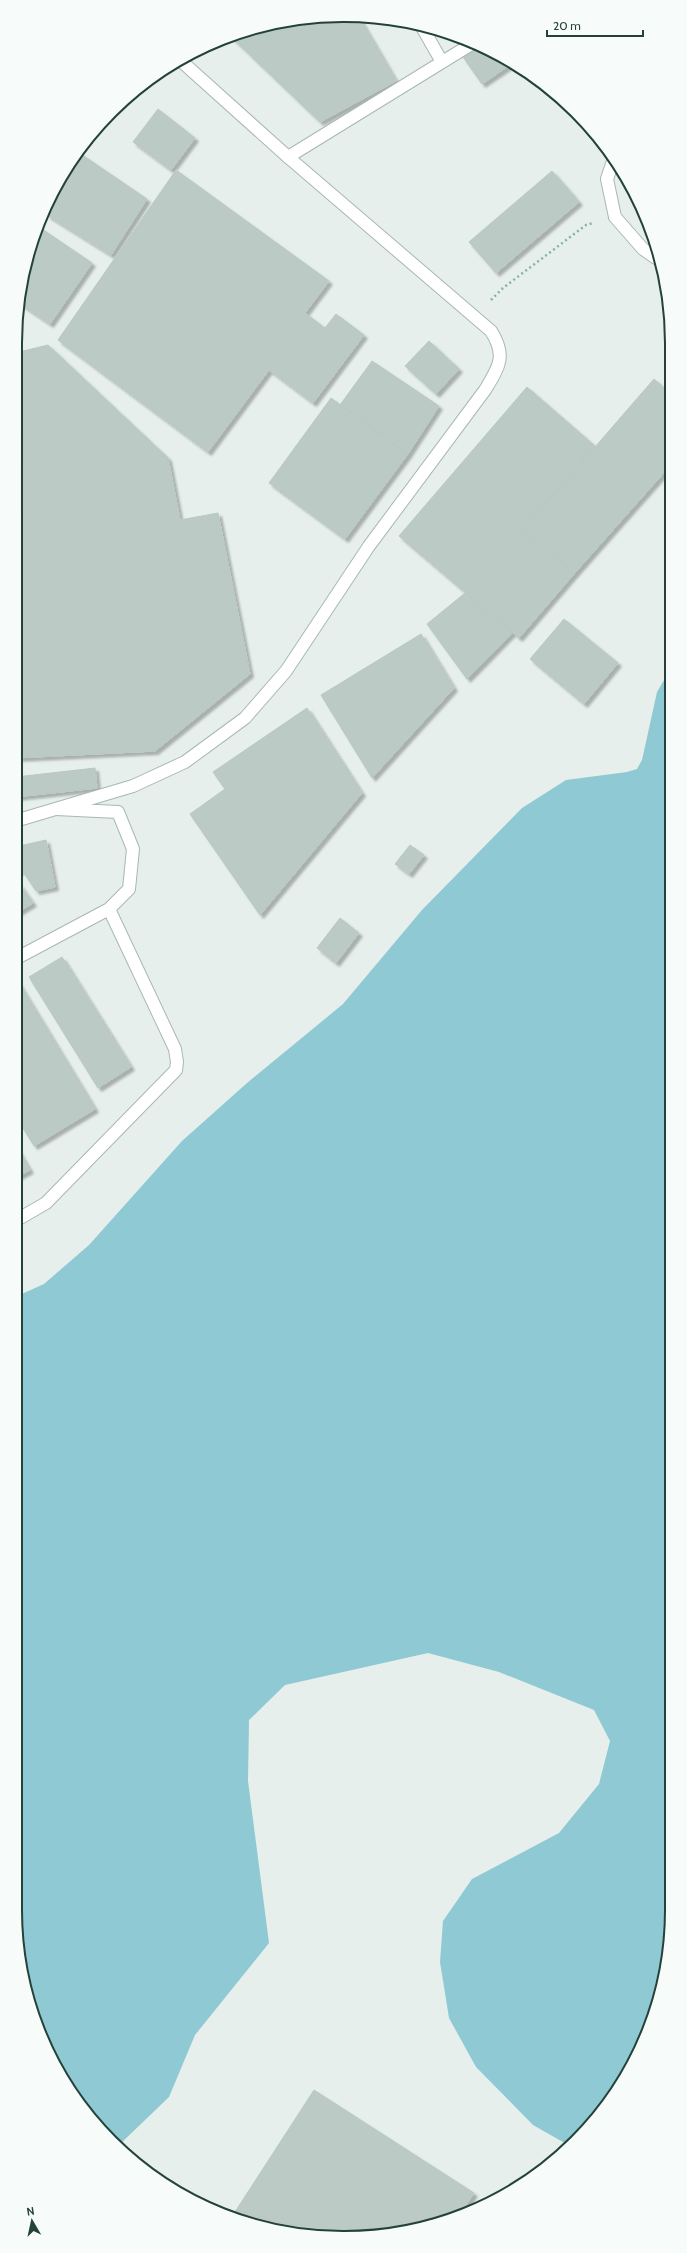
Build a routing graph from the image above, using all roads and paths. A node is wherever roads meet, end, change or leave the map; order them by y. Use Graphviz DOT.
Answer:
graph roads {
  1 [pos="426,33"];
  2 [pos="468,46"];
  3 [pos="442,62"];
  4 [pos="185,64"];
  5 [pos="288,157"];
  6 [pos="611,166"];
  7 [pos="615,217"];
  8 [pos="653,256"];
  9 [pos="475,318"];
  10 [pos="55,809"];
  11 [pos="22,819"];
  12 [pos="109,910"];
  13 [pos="22,955"];
  14 [pos="22,1217"];
  1 -- 3 [label="street"];
  2 -- 3 [label="street"];
  3 -- 5 [label="street"];
  4 -- 5 [label="street"];
  5 -- 9 [label="street"];
  6 -- 7 [label="street"];
  7 -- 8 [label="street"];
  7 -- 9 [label="path"];
  9 -- 10 [label="street"];
  10 -- 11 [label="street"];
  10 -- 12 [label="street"];
  12 -- 13 [label="street"];
  12 -- 14 [label="street"];
}
